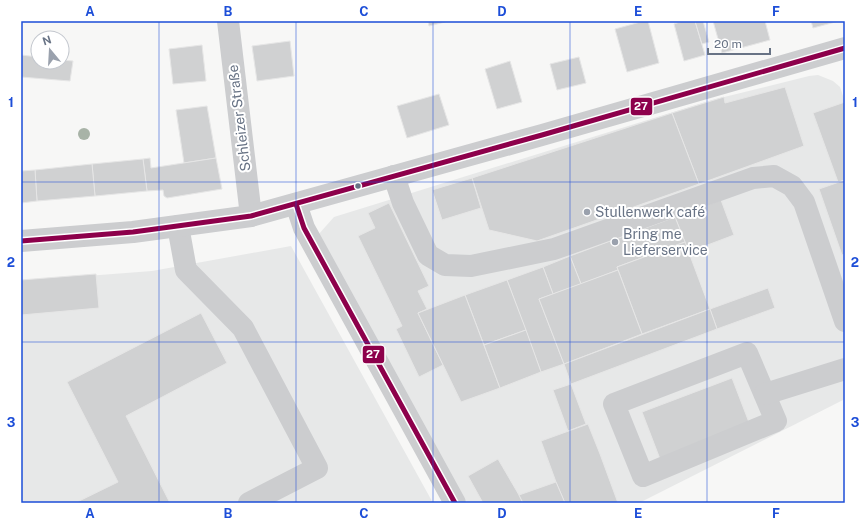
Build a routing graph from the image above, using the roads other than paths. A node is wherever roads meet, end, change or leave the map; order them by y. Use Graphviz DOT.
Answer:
graph roads {
  1 [pos="228,21"];
  2 [pos="845,49"];
  3 [pos="394,176"];
  4 [pos="296,204"];
  5 [pos="251,216"];
  6 [pos="178,226"];
  7 [pos="21,241"];
  8 [pos="845,321"];
  9 [pos="845,369"];
  10 [pos="765,394"];
  11 [pos="249,503"];
  12 [pos="455,503"];
  1 -- 5 [label="street, Schleizer Straße"];
  2 -- 3 [label="street"];
  3 -- 4 [label="street"];
  3 -- 8 [label="street"];
  4 -- 5 [label="street"];
  4 -- 12 [label="street"];
  5 -- 6 [label="street"];
  6 -- 7 [label="street"];
  6 -- 11 [label="street"];
  9 -- 10 [label="street"];
  10 -- 10 [label="street"];
}
